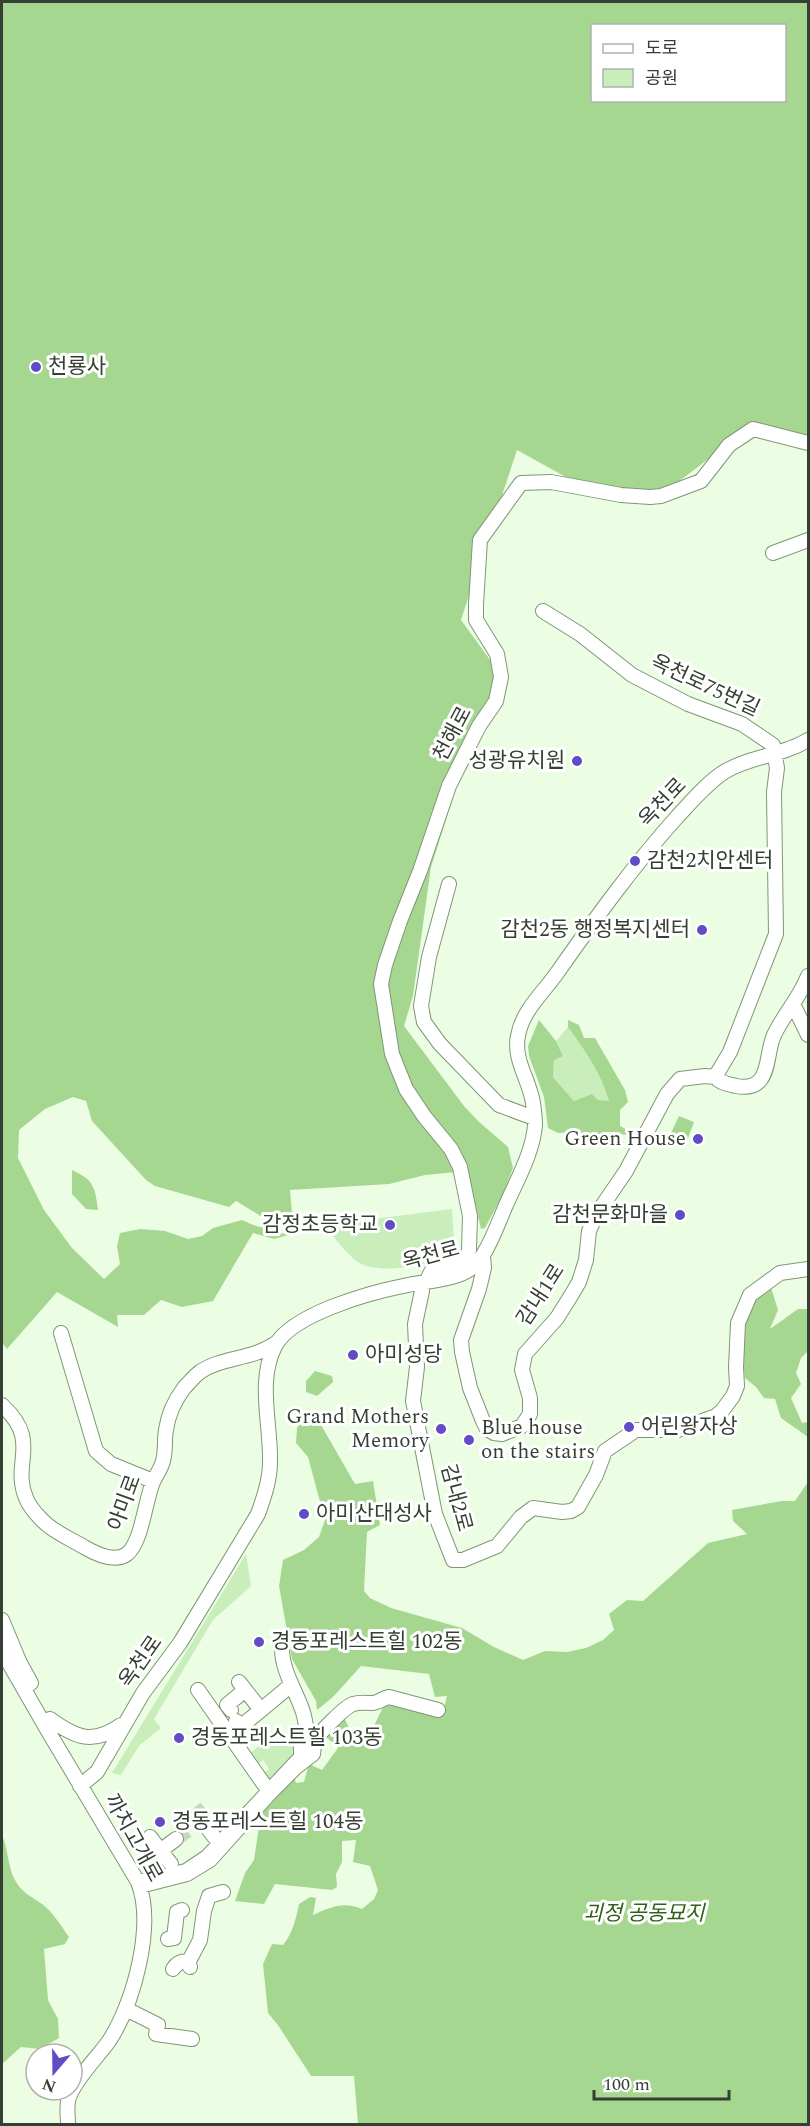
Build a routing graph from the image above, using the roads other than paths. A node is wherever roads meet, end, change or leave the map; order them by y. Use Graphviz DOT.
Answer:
graph roads {
  1 [pos="808,443"];
  2 [pos="808,540"];
  3 [pos="773,553"];
  4 [pos="543,611"];
  5 [pos="808,740"];
  6 [pos="773,753"];
  7 [pos="449,884"];
  8 [pos="808,976"];
  9 [pos="793,1004"];
  10 [pos="808,1035"];
  11 [pos="715,1077"];
  12 [pos="534,1118"];
  13 [pos="483,1256"];
  14 [pos="808,1269"];
  15 [pos="424,1282"];
  16 [pos="61,1333"];
  17 [pos="277,1342"];
  18 [pos="244,1357"];
  19 [pos="267,1374"];
  20 [pos="2,1405"];
  21 [pos="153,1481"];
  22 [pos="2,1620"];
  23 [pos="2,1646"];
  24 [pos="282,1650"];
  25 [pos="291,1685"];
  26 [pos="199,1689"];
  27 [pos="261,1710"];
  28 [pos="438,1710"];
  29 [pos="50,1719"];
  30 [pos="126,1723"];
  31 [pos="233,1729"];
  32 [pos="308,1742"];
  33 [pos="88,1779"];
  34 [pos="271,1790"];
  35 [pos="207,1825"];
  36 [pos="150,1837"];
  37 [pos="176,1839"];
  38 [pos="222,1843"];
  39 [pos="160,1851"];
  40 [pos="171,1864"];
  41 [pos="141,1884"];
  42 [pos="223,1892"];
  43 [pos="175,1913"];
  44 [pos="168,1939"];
  45 [pos="173,1970"];
  46 [pos="125,2012"];
  47 [pos="192,2039"];
  48 [pos="68,2124"];
  1 -- 15 [label="street, 천해로"];
  2 -- 3 [label="street"];
  4 -- 6 [label="street, 옥천로75번길"];
  5 -- 6 [label="street, 옥천로"];
  6 -- 11 [label="street"];
  6 -- 12 [label="street, 옥천로"];
  7 -- 12 [label="street"];
  8 -- 9 [label="street, 감내1로"];
  9 -- 10 [label="street"];
  9 -- 11 [label="street, 감내1로"];
  11 -- 13 [label="street, 감내1로"];
  12 -- 13 [label="street, 옥천로"];
  13 -- 15 [label="street, 옥천로"];
  14 -- 15 [label="street, 감내2로"];
  15 -- 17 [label="street, 옥천로"];
  16 -- 21 [label="street"];
  17 -- 18 [label="street, 아미로"];
  17 -- 19 [label="street, 옥천로"];
  18 -- 19 [label="street"];
  18 -- 21 [label="street, 아미로"];
  19 -- 30 [label="street, 옥천로"];
  20 -- 21 [label="street, 아미로"];
  22 -- 29 [label="street"];
  23 -- 33 [label="street, 까치고개로"];
  24 -- 25 [label="street"];
  25 -- 27 [label="street"];
  25 -- 32 [label="street"];
  26 -- 31 [label="street"];
  27 -- 31 [label="street"];
  27 -- 31 [label="street"];
  28 -- 32 [label="street"];
  29 -- 30 [label="street"];
  29 -- 33 [label="street"];
  30 -- 33 [label="street, 옥천로"];
  31 -- 34 [label="street"];
  32 -- 34 [label="street"];
  33 -- 41 [label="street, 까치고개로"];
  33 -- 41 [label="street"];
  34 -- 38 [label="street"];
  35 -- 38 [label="street"];
  36 -- 39 [label="street"];
  37 -- 39 [label="street"];
  38 -- 41 [label="street"];
  39 -- 40 [label="street"];
  41 -- 46 [label="street, 까치고개로"];
  42 -- 45 [label="street"];
  43 -- 44 [label="street"];
  46 -- 47 [label="street"];
  46 -- 48 [label="street, 까치고개로"];
}
